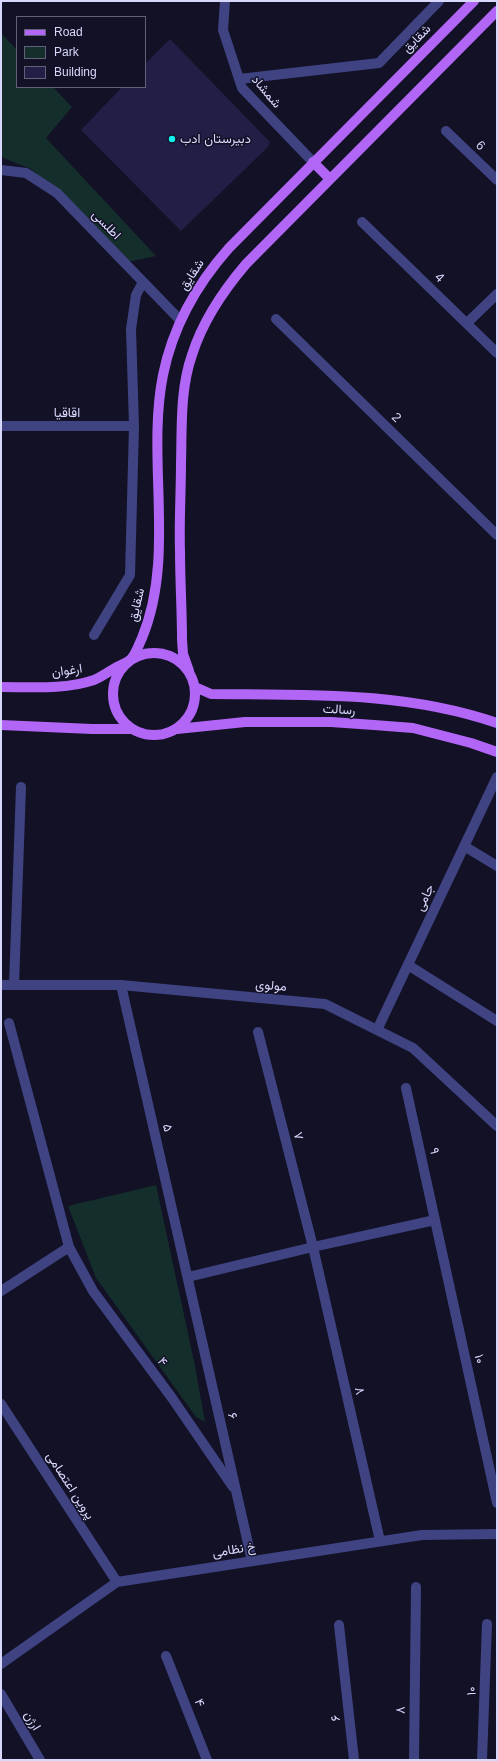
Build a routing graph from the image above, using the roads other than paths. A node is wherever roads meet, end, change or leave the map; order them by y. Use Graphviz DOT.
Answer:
graph roads {
  1 [pos="215,1"];
  2 [pos="439,1"];
  3 [pos="474,1"];
  4 [pos="224,6"];
  5 [pos="497,11"];
  6 [pos="238,79"];
  7 [pos="446,131"];
  8 [pos="313,162"];
  9 [pos="1,170"];
  10 [pos="330,179"];
  11 [pos="497,180"];
  12 [pos="362,222"];
  13 [pos="143,282"];
  14 [pos="497,294"];
  15 [pos="276,319"];
  16 [pos="180,320"];
  17 [pos="467,323"];
  18 [pos="497,353"];
  19 [pos="1,426"];
  20 [pos="134,426"];
  21 [pos="497,535"];
  22 [pos="94,635"];
  23 [pos="131,659"];
  24 [pos="189,671"];
  25 [pos="195,686"];
  26 [pos="1,687"];
  27 [pos="497,723"];
  28 [pos="1,725"];
  29 [pos="131,729"];
  30 [pos="177,729"];
  31 [pos="497,752"];
  32 [pos="497,777"];
  33 [pos="21,787"];
  34 [pos="464,846"];
  35 [pos="497,866"];
  36 [pos="408,965"];
  37 [pos="1,985"];
  38 [pos="14,985"];
  39 [pos="121,985"];
  40 [pos="497,1021"];
  41 [pos="9,1023"];
  42 [pos="377,1030"];
  43 [pos="258,1032"];
  44 [pos="406,1088"];
  45 [pos="497,1126"];
  46 [pos="435,1220"];
  47 [pos="69,1247"];
  48 [pos="313,1247"];
  49 [pos="188,1277"];
  50 [pos="1,1291"];
  51 [pos="1,1404"];
  52 [pos="236,1492"];
  53 [pos="497,1502"];
  54 [pos="497,1534"];
  55 [pos="380,1541"];
  56 [pos="252,1561"];
  57 [pos="117,1582"];
  58 [pos="416,1588"];
  59 [pos="487,1624"];
  60 [pos="339,1625"];
  61 [pos="166,1656"];
  62 [pos="1,1664"];
  63 [pos="1,1694"];
  64 [pos="40,1760"];
  65 [pos="207,1760"];
  66 [pos="354,1760"];
  67 [pos="414,1760"];
  68 [pos="482,1760"];
  1 -- 4 [label="street"];
  2 -- 6 [label="street"];
  3 -- 8 [label="main road, شقایق"];
  4 -- 6 [label="street, شمشاد"];
  5 -- 10 [label="main road"];
  6 -- 8 [label="street, شمشاد"];
  7 -- 11 [label="street, 6"];
  8 -- 10 [label="main road"];
  8 -- 16 [label="main road, شقایق"];
  9 -- 13 [label="street, اطلسی"];
  10 -- 24 [label="main road"];
  12 -- 17 [label="street, 4"];
  13 -- 16 [label="street, اطلسی"];
  13 -- 20 [label="street"];
  14 -- 17 [label="street"];
  15 -- 21 [label="street, 2"];
  16 -- 23 [label="main road, شقایق"];
  17 -- 18 [label="street, 4"];
  19 -- 20 [label="street, اقاقیا"];
  20 -- 22 [label="street"];
  23 -- 24 [label="main road"];
  23 -- 26 [label="main road, ارغوان"];
  23 -- 29 [label="main road"];
  24 -- 25 [label="main road"];
  25 -- 27 [label="main road, رسالت"];
  25 -- 30 [label="main road"];
  28 -- 29 [label="main road"];
  29 -- 30 [label="main road"];
  30 -- 31 [label="main road, رسالت"];
  32 -- 34 [label="street, جامی"];
  33 -- 38 [label="street"];
  34 -- 35 [label="street"];
  34 -- 36 [label="street, جامی"];
  36 -- 40 [label="street"];
  36 -- 42 [label="street, جامی"];
  37 -- 38 [label="street, مولوی"];
  38 -- 39 [label="street, مولوی"];
  39 -- 42 [label="street, مولوی"];
  39 -- 49 [label="street, ۵"];
  41 -- 47 [label="street, ۴"];
  42 -- 45 [label="street, مولوی"];
  43 -- 48 [label="street, ۷"];
  44 -- 46 [label="street, ۹"];
  46 -- 48 [label="street"];
  46 -- 53 [label="street, ۱۰"];
  47 -- 50 [label="street"];
  47 -- 52 [label="street, ۴"];
  48 -- 49 [label="street"];
  48 -- 55 [label="street, ۸"];
  49 -- 52 [label="street, ۶"];
  51 -- 57 [label="street, پروین اعتصامی"];
  52 -- 56 [label="street, ۶"];
  54 -- 55 [label="street, خ نظامی"];
  55 -- 56 [label="street, خ نظامی"];
  56 -- 57 [label="street, خ نظامی"];
  57 -- 62 [label="street, خ نظامی"];
  58 -- 67 [label="street, ۸"];
  59 -- 68 [label="street, ۱۰"];
  60 -- 66 [label="street, ۶"];
  61 -- 65 [label="street, ۴"];
  63 -- 64 [label="street, ارژن"];
}
